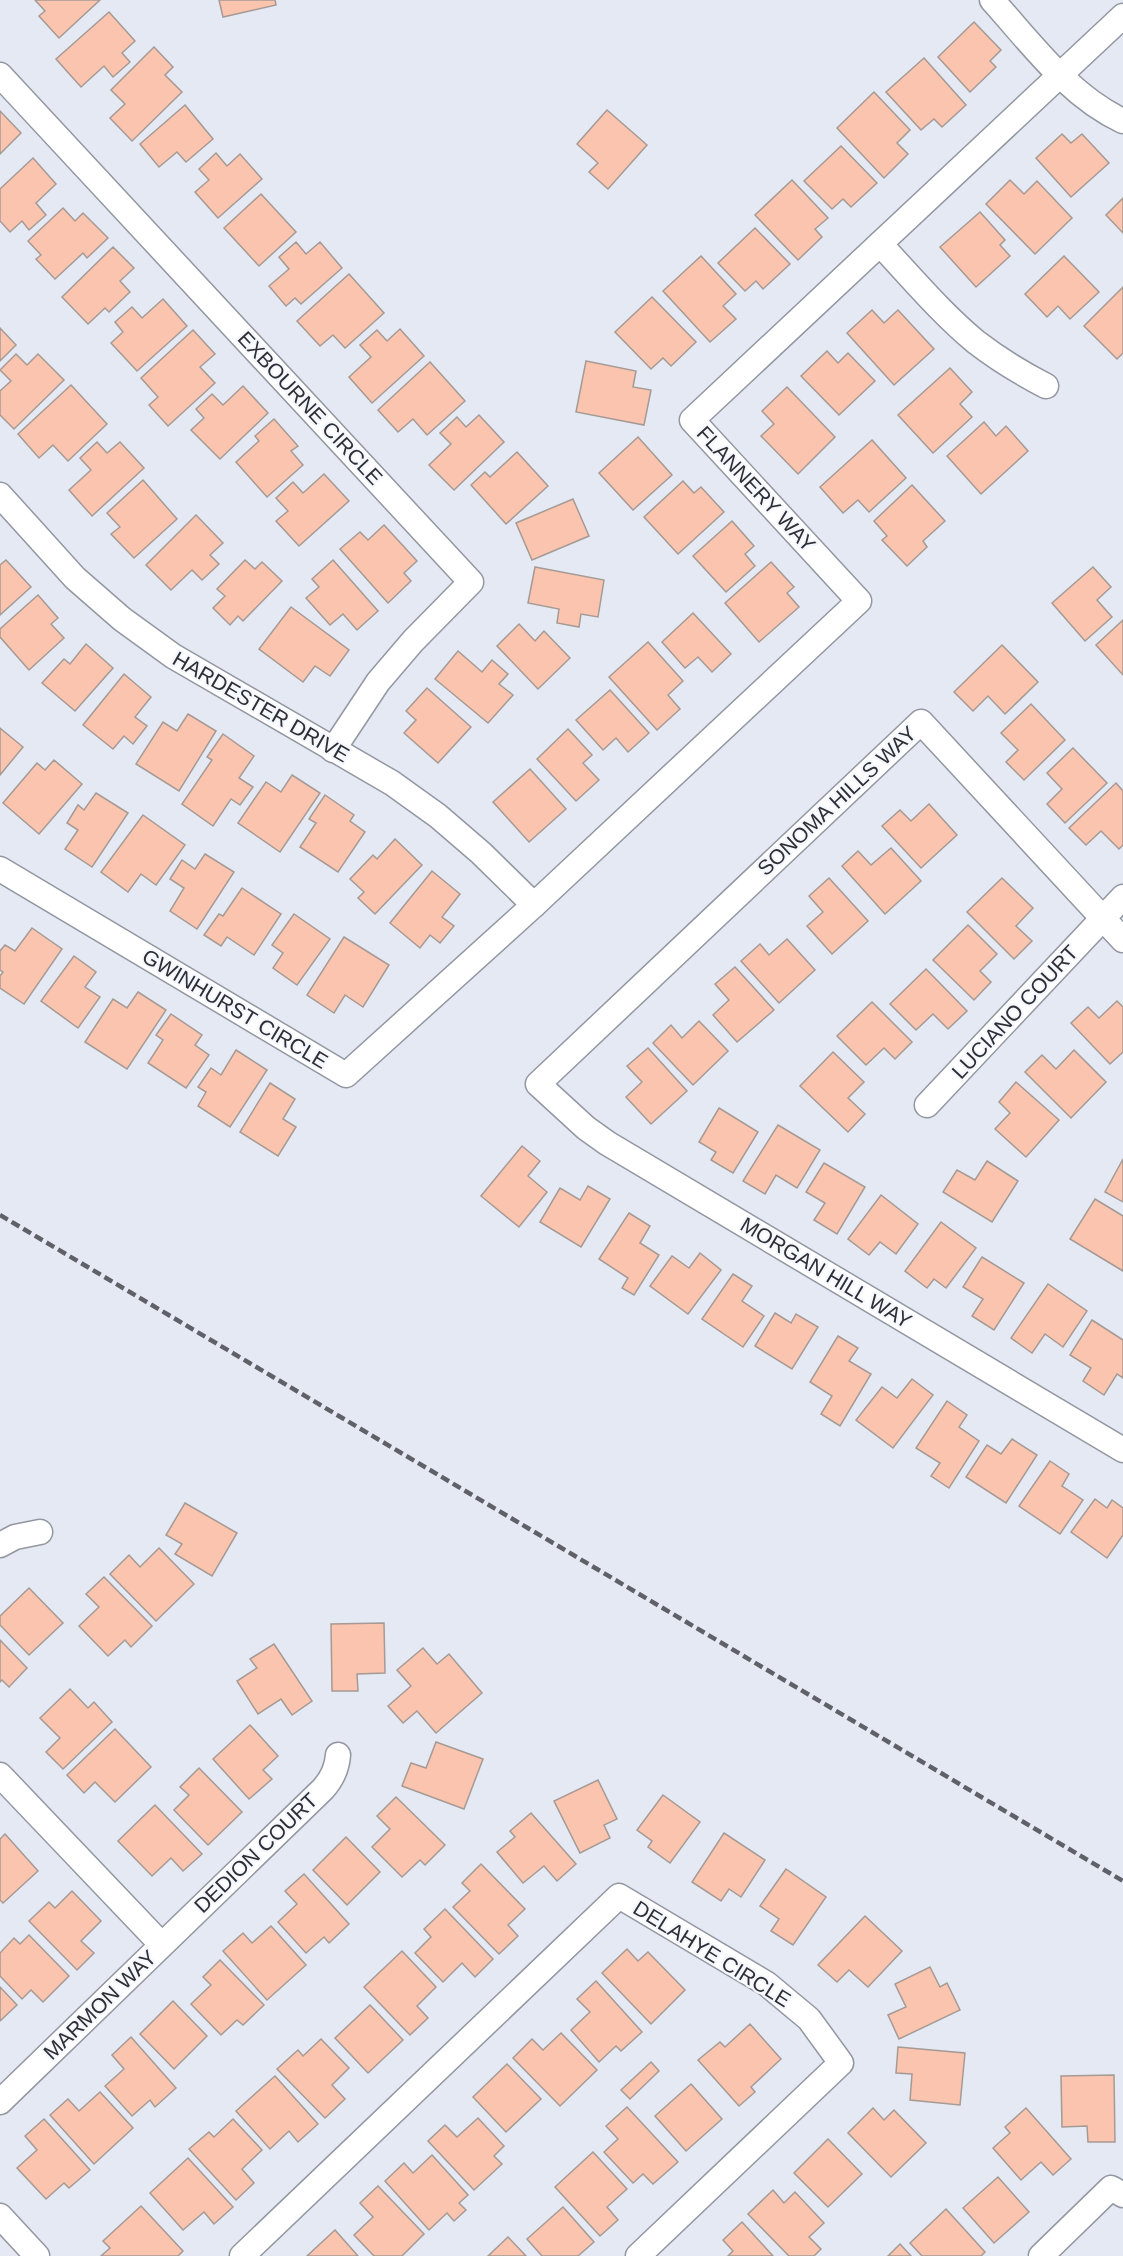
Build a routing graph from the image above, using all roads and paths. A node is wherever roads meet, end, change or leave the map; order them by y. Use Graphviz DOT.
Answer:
graph roads {
  1 [pos="992,0"];
  2 [pos="1123,16"];
  3 [pos="0,75"];
  4 [pos="1059,75"];
  5 [pos="1123,121"];
  6 [pos="880,244"];
  7 [pos="1046,386"];
  8 [pos="0,495"];
  9 [pos="333,750"];
  10 [pos="0,868"];
  11 [pos="1123,897"];
  12 [pos="534,905"];
  13 [pos="1103,918"];
  14 [pos="1123,940"];
  15 [pos="538,1084"];
  16 [pos="927,1105"];
  17 [pos="1123,1450"];
  18 [pos="40,1532"];
  19 [pos="0,1545"];
  20 [pos="338,1755"];
  21 [pos="0,1775"];
  22 [pos="161,1944"];
  23 [pos="0,2102"];
  24 [pos="1123,2195"];
  25 [pos="0,2216"];
  26 [pos="38,2256"];
  27 [pos="242,2256"];
  28 [pos="638,2256"];
  29 [pos="1041,2256"];
  1 -- 4 [label="street"];
  2 -- 4 [label="street, FLANNERY WAY"];
  3 -- 9 [label="street, EXBOURNE CIRCLE"];
  4 -- 5 [label="street"];
  4 -- 6 [label="street, FLANNERY WAY"];
  6 -- 7 [label="street"];
  6 -- 12 [label="street, FLANNERY WAY"];
  8 -- 9 [label="street, HARDESTER DRIVE"];
  9 -- 12 [label="street, HARDESTER DRIVE"];
  10 -- 12 [label="street, GWINHURST CIRCLE"];
  11 -- 13 [label="street, LUCIANO COURT"];
  13 -- 14 [label="street, SONOMA HILLS WAY"];
  13 -- 15 [label="street, SONOMA HILLS WAY"];
  13 -- 16 [label="street, LUCIANO COURT"];
  15 -- 17 [label="street, MORGAN HILL WAY"];
  18 -- 19 [label="street"];
  20 -- 22 [label="street, DEDION COURT"];
  21 -- 22 [label="street, MARMON WAY"];
  22 -- 23 [label="street, MARMON WAY"];
  24 -- 29 [label="street"];
  25 -- 26 [label="street"];
  27 -- 28 [label="street, DELAHYE CIRCLE"];
}
